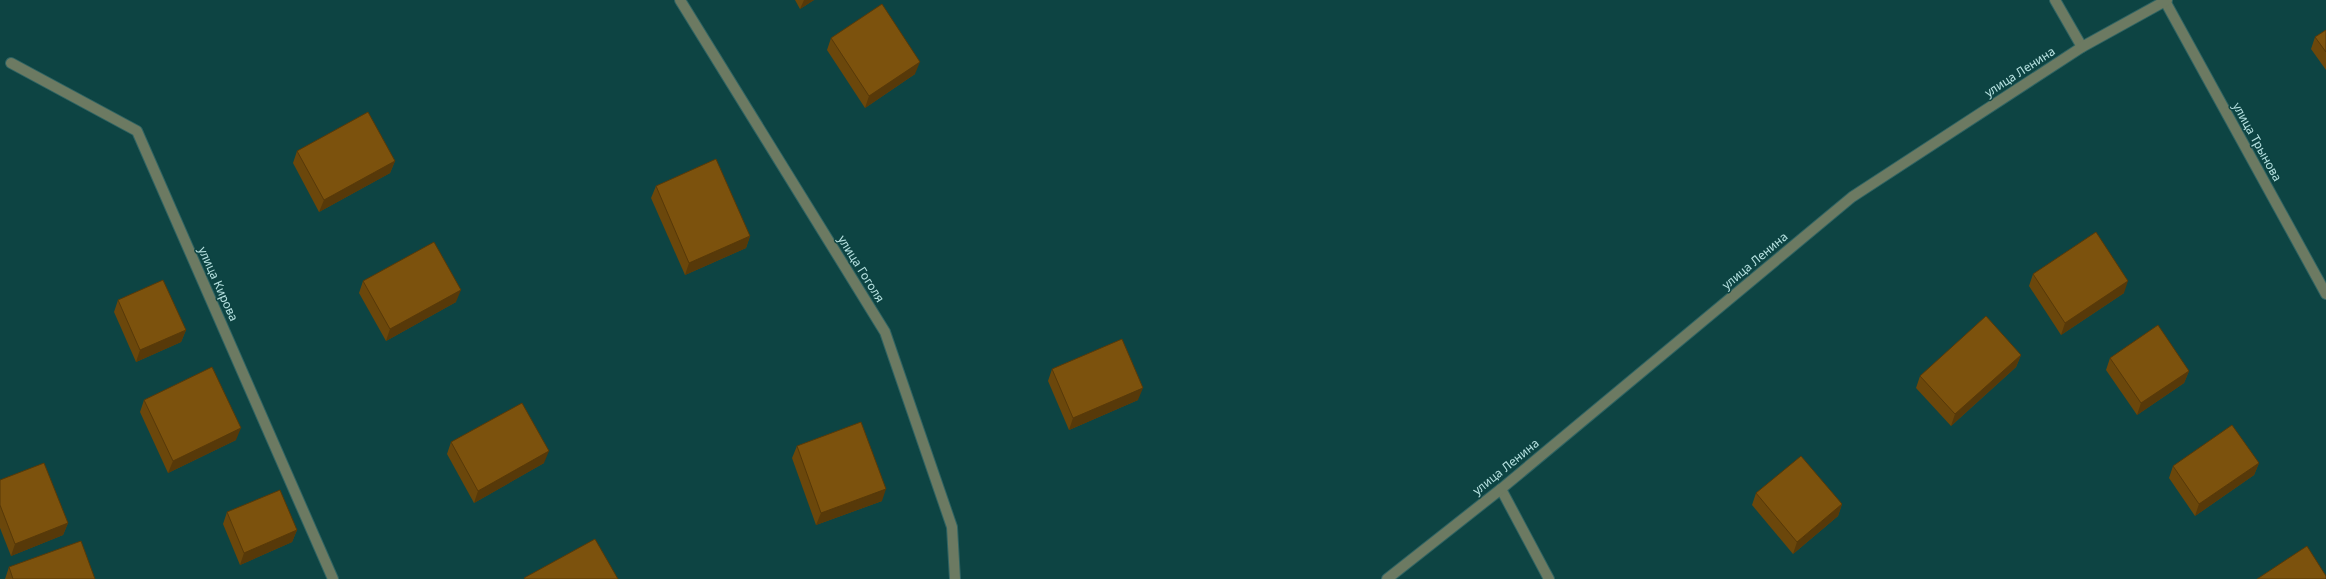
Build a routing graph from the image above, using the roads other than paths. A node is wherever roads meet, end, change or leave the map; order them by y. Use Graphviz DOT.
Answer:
graph roads {
  1 [pos="680,0"];
  2 [pos="2055,0"];
  3 [pos="2166,1"];
  4 [pos="2082,47"];
  5 [pos="10,63"];
  6 [pos="2326,294"];
  7 [pos="1501,489"];
  8 [pos="333,579"];
  9 [pos="955,579"];
  10 [pos="1387,579"];
  11 [pos="1548,579"];
  1 -- 9 [label="street, улица Гоголя"];
  2 -- 4 [label="street"];
  3 -- 4 [label="street, улица Ленина"];
  3 -- 6 [label="street, улица Трынова"];
  4 -- 7 [label="street, улица Ленина"];
  5 -- 8 [label="street, улица Кирова"];
  7 -- 10 [label="street, улица Ленина"];
  7 -- 11 [label="street"];
}
